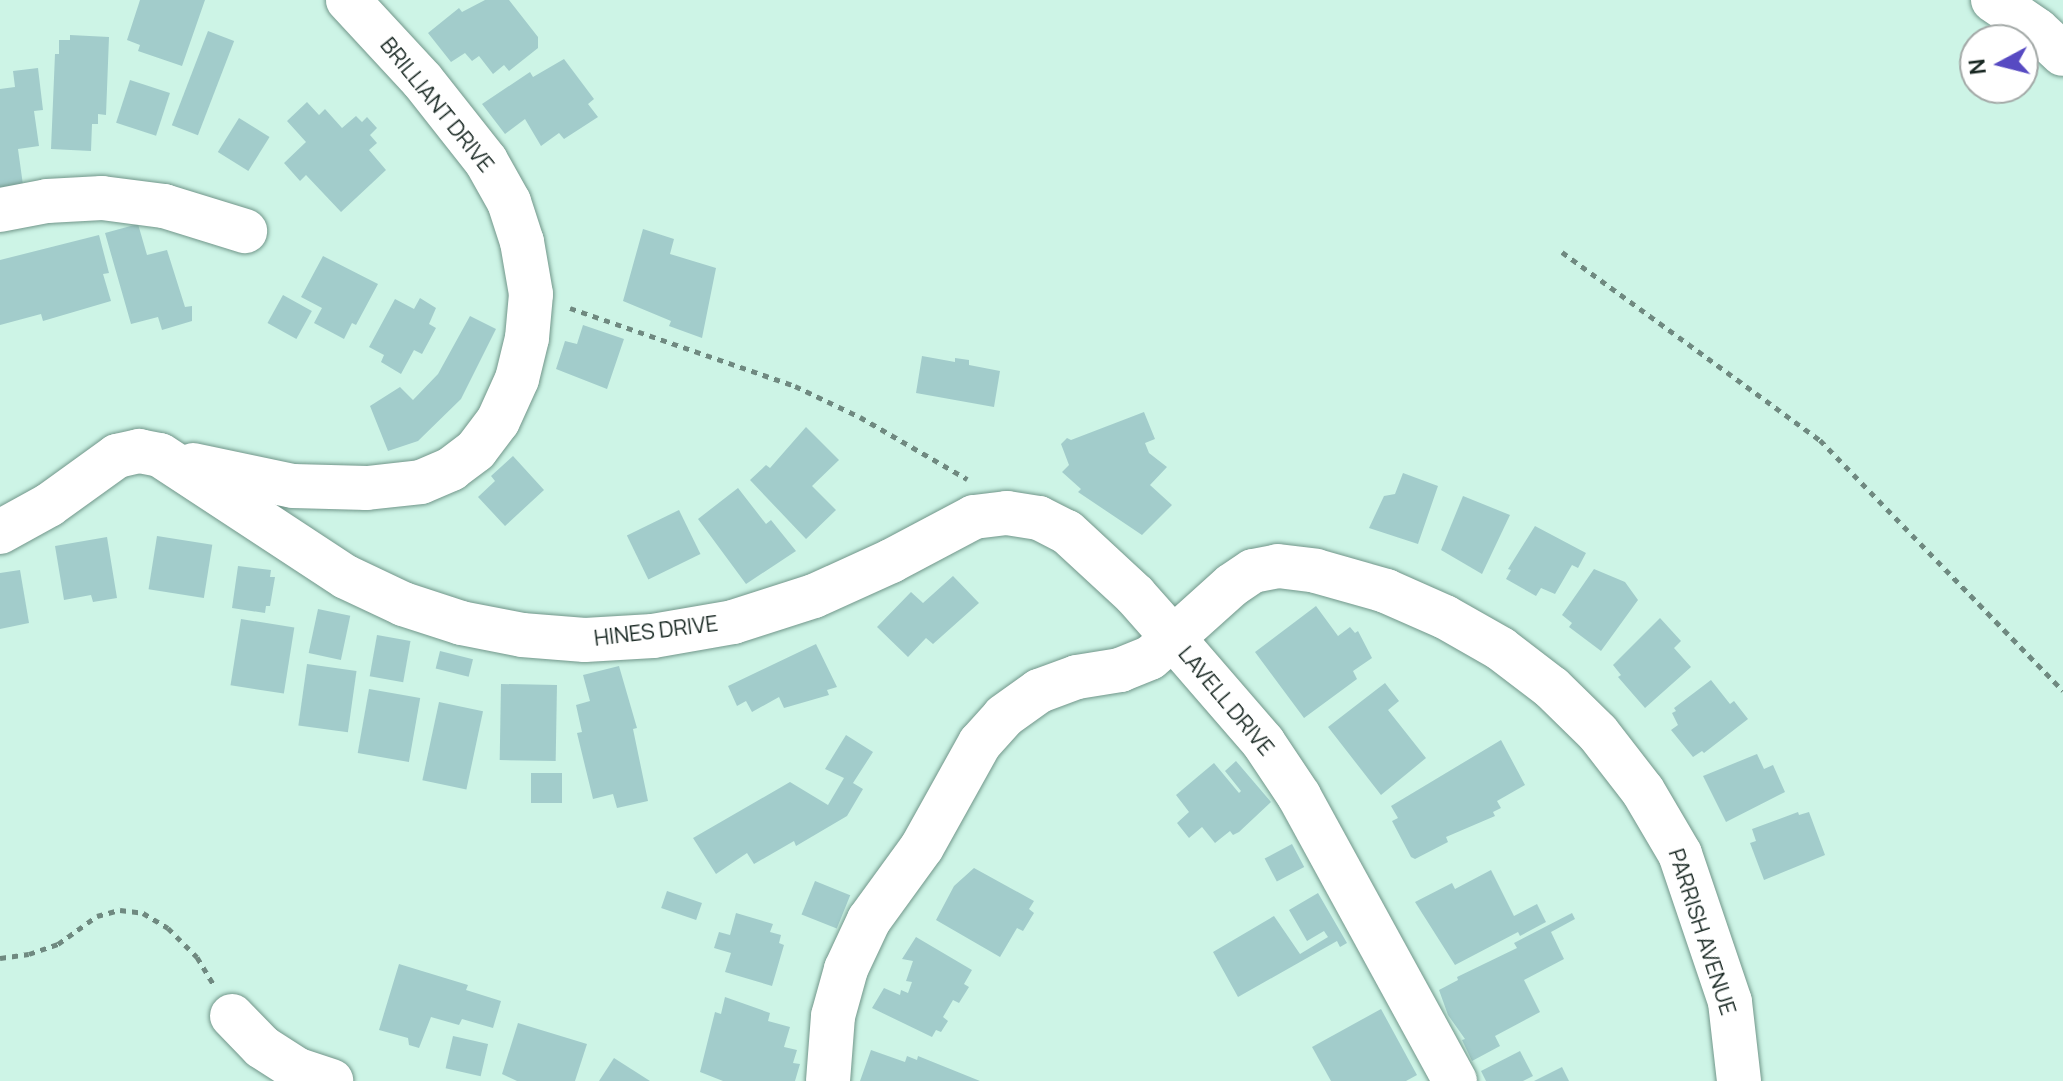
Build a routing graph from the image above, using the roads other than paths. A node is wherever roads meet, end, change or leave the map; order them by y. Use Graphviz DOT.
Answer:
graph roads {
  1 [pos="348,0"];
  2 [pos="1993,0"];
  3 [pos="2063,54"];
  4 [pos="0,210"];
  5 [pos="245,231"];
  6 [pos="160,455"];
  7 [pos="0,532"];
  8 [pos="1173,638"];
  9 [pos="232,1016"];
  10 [pos="331,1081"];
  11 [pos="828,1081"];
  12 [pos="1455,1081"];
  13 [pos="1739,1081"];
  1 -- 6 [label="street, BRILLIANT DRIVE"];
  2 -- 3 [label="street"];
  4 -- 5 [label="street"];
  6 -- 7 [label="street"];
  6 -- 8 [label="street, HINES DRIVE"];
  8 -- 11 [label="street, LAVELL DRIVE"];
  8 -- 12 [label="street, LAVELL DRIVE"];
  8 -- 13 [label="street, PARRISH AVENUE"];
  9 -- 10 [label="street"];
}
